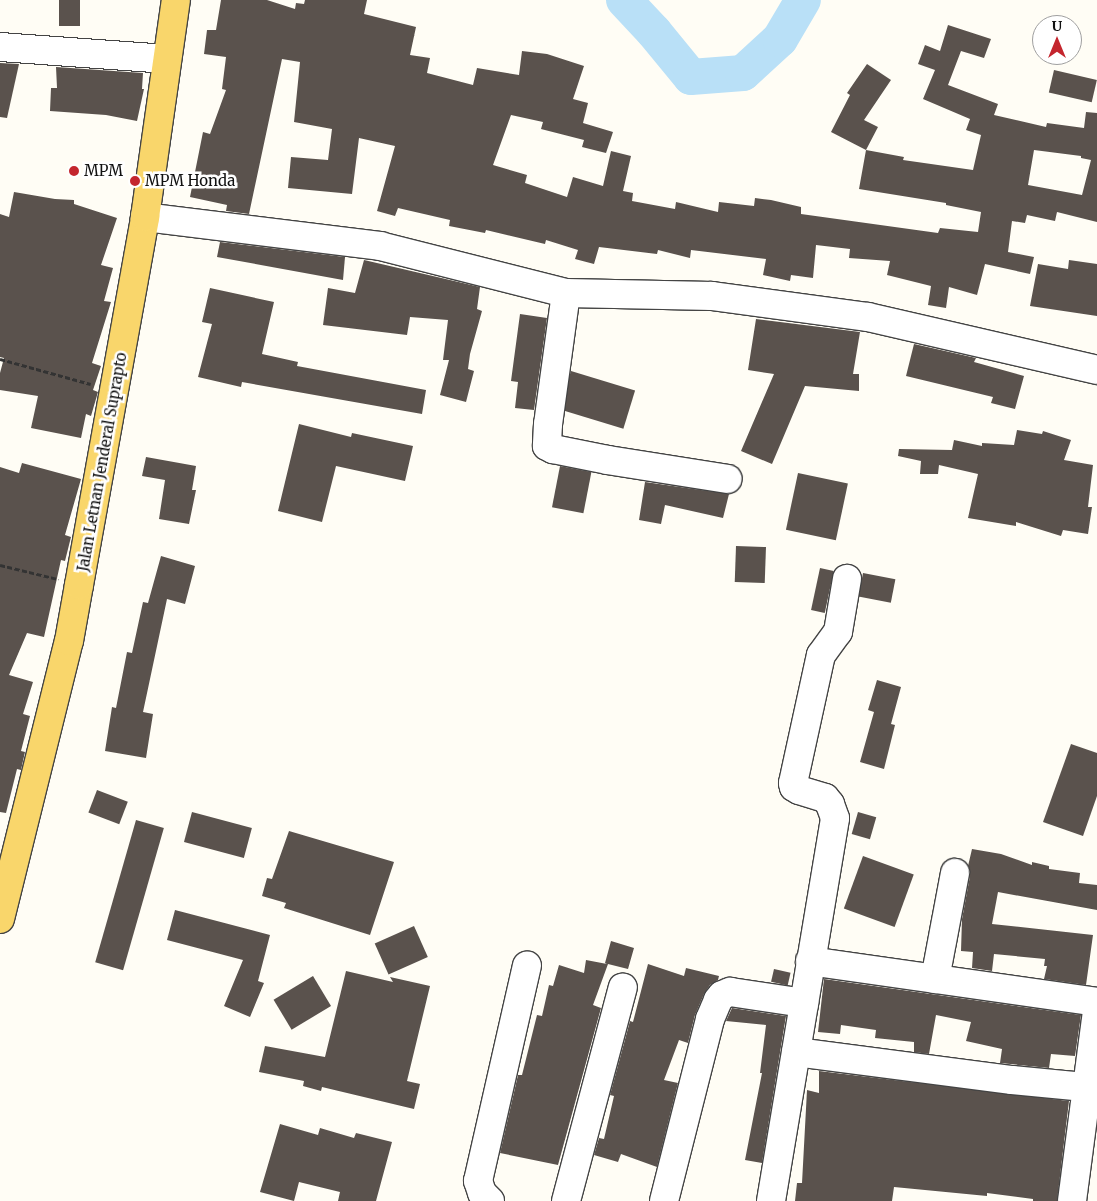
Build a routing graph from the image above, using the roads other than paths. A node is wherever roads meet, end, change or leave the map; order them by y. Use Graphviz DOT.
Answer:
graph roads {
  1 [pos="176,0"];
  2 [pos="0,48"];
  3 [pos="167,59"];
  4 [pos="145,217"];
  5 [pos="566,293"];
  6 [pos="1097,370"];
  7 [pos="728,480"];
  8 [pos="847,579"];
  9 [pos="955,873"];
  10 [pos="0,919"];
  11 [pos="810,961"];
  12 [pos="527,965"];
  13 [pos="935,979"];
  14 [pos="623,987"];
  15 [pos="1097,1002"];
  16 [pos="804,1003"];
  17 [pos="1097,1011"];
  18 [pos="796,1052"];
  19 [pos="1085,1088"];
  20 [pos="490,1201"];
  21 [pos="566,1201"];
  22 [pos="664,1201"];
  23 [pos="771,1201"];
  24 [pos="1072,1201"];
  1 -- 3 [label="main road, Jalan Letnan Jenderal Suprapto"];
  2 -- 3 [label="street"];
  3 -- 4 [label="main road, Jalan Letnan Jenderal Suprapto"];
  4 -- 5 [label="street"];
  4 -- 10 [label="main road, Jalan Letnan Jenderal Suprapto"];
  5 -- 6 [label="street"];
  5 -- 7 [label="street"];
  8 -- 11 [label="street"];
  9 -- 13 [label="street"];
  11 -- 13 [label="street"];
  11 -- 16 [label="street"];
  12 -- 20 [label="street"];
  13 -- 15 [label="street"];
  14 -- 21 [label="street"];
  16 -- 18 [label="street"];
  16 -- 22 [label="street"];
  17 -- 19 [label="street"];
  18 -- 19 [label="street"];
  18 -- 23 [label="street"];
  19 -- 24 [label="street"];
}
